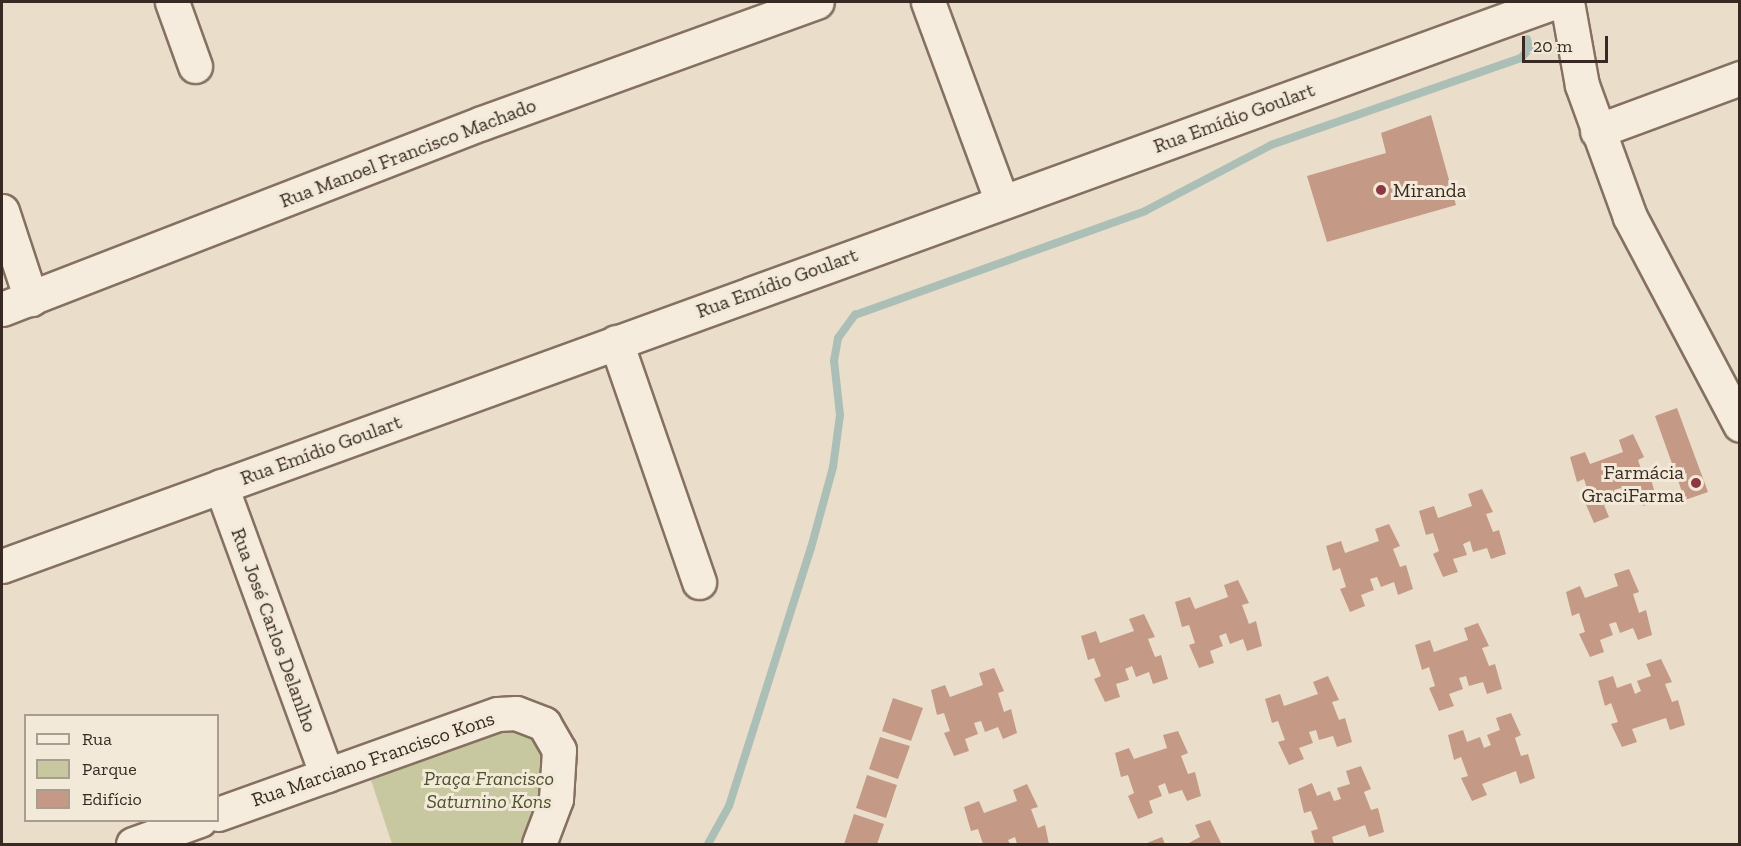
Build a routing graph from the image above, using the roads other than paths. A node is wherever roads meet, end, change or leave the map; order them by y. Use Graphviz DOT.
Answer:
graph roads {
  1 [pos="172,2"];
  2 [pos="817,2"];
  3 [pos="928,2"];
  4 [pos="1554,2"];
  5 [pos="1567,2"];
  6 [pos="195,66"];
  7 [pos="1740,78"];
  8 [pos="1597,131"];
  9 [pos="1002,202"];
  10 [pos="2,211"];
  11 [pos="16,304"];
  12 [pos="616,342"];
  13 [pos="1740,425"];
  14 [pos="221,486"];
  15 [pos="2,566"];
  16 [pos="699,582"];
  17 [pos="327,775"];
  18 [pos="219,814"];
  19 [pos="194,822"];
  20 [pos="133,844"];
  21 [pos="539,844"];
  1 -- 6 [label="street"];
  2 -- 11 [label="street, Rua Manoel Francisco Machado"];
  3 -- 9 [label="street"];
  4 -- 9 [label="street, Rua Emídio Goulart"];
  5 -- 8 [label="street"];
  7 -- 8 [label="street"];
  8 -- 13 [label="street"];
  9 -- 12 [label="street, Rua Emídio Goulart"];
  10 -- 11 [label="street"];
  12 -- 14 [label="street, Rua Emídio Goulart"];
  12 -- 16 [label="street"];
  14 -- 15 [label="street, Rua Emídio Goulart"];
  14 -- 17 [label="street, Rua José Carlos Delanlho"];
  17 -- 18 [label="street, Rua Marciano Francisco Kons"];
  17 -- 21 [label="street, Rua Marciano Francisco Kons"];
  19 -- 20 [label="street"];
}
